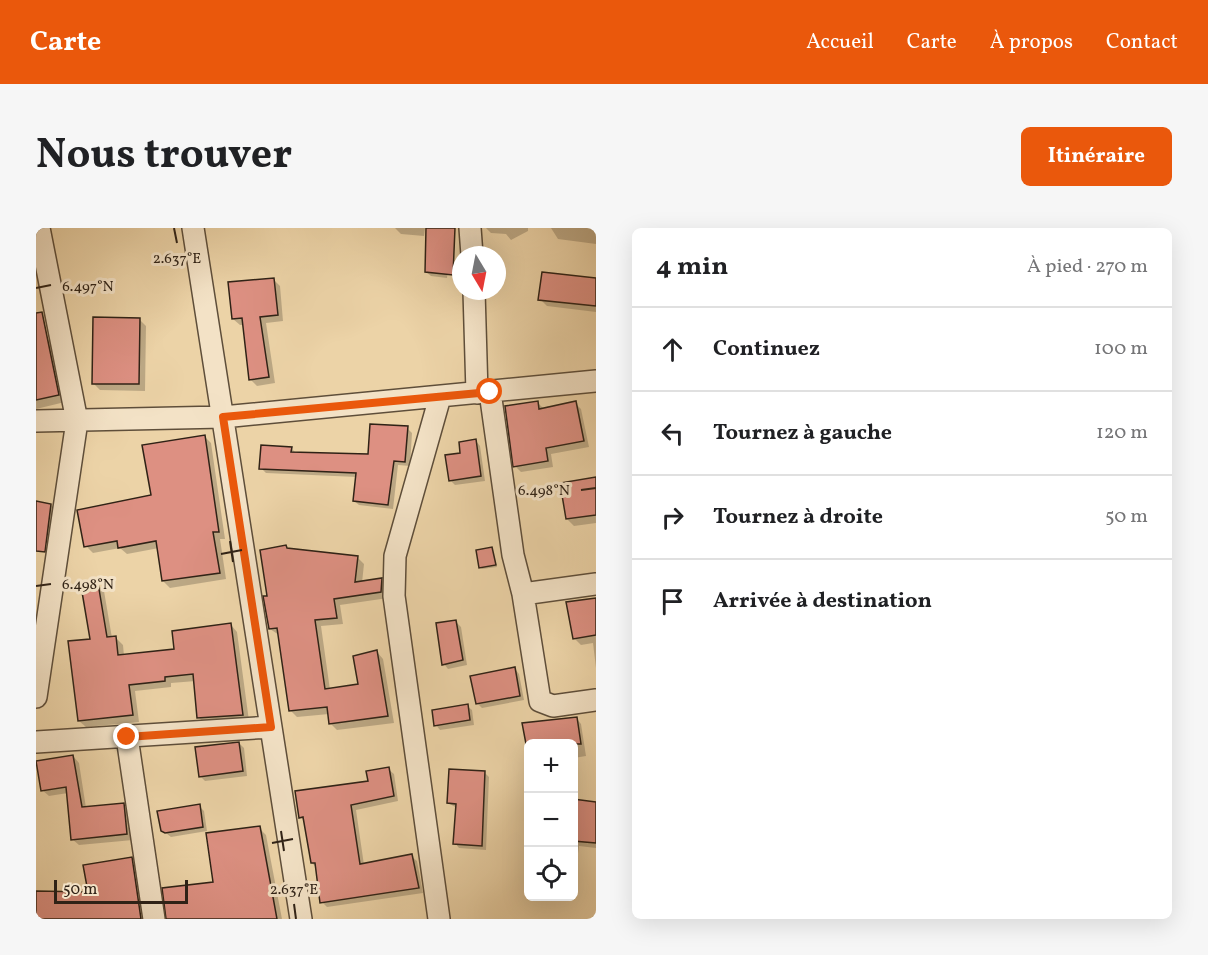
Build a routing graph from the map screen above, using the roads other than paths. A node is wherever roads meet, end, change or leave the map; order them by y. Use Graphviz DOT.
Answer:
graph roads {
  1 [pos="39,228"];
  2 [pos="193,228"];
  3 [pos="470,228"];
  4 [pos="471,246"];
  5 [pos="475,300"];
  6 [pos="596,381"];
  7 [pos="483,392"];
  8 [pos="440,397"];
  9 [pos="223,417"];
  10 [pos="36,421"];
  11 [pos="77,421"];
  12 [pos="596,584"];
  13 [pos="523,594"];
  14 [pos="36,697"];
  15 [pos="596,700"];
  16 [pos="271,727"];
  17 [pos="127,737"];
  18 [pos="36,742"];
  19 [pos="154,919"];
  20 [pos="301,919"];
  21 [pos="439,919"];
  1 -- 11 [label="street"];
  2 -- 9 [label="street"];
  3 -- 4 [label="street"];
  5 -- 7 [label="street"];
  6 -- 7 [label="street"];
  7 -- 8 [label="street"];
  7 -- 13 [label="street"];
  8 -- 9 [label="street"];
  8 -- 21 [label="street"];
  9 -- 11 [label="street"];
  9 -- 16 [label="street"];
  10 -- 11 [label="street"];
  11 -- 14 [label="street"];
  12 -- 13 [label="street"];
  13 -- 15 [label="street"];
  16 -- 17 [label="street"];
  16 -- 20 [label="street"];
  17 -- 18 [label="street"];
  17 -- 19 [label="street"];
}
